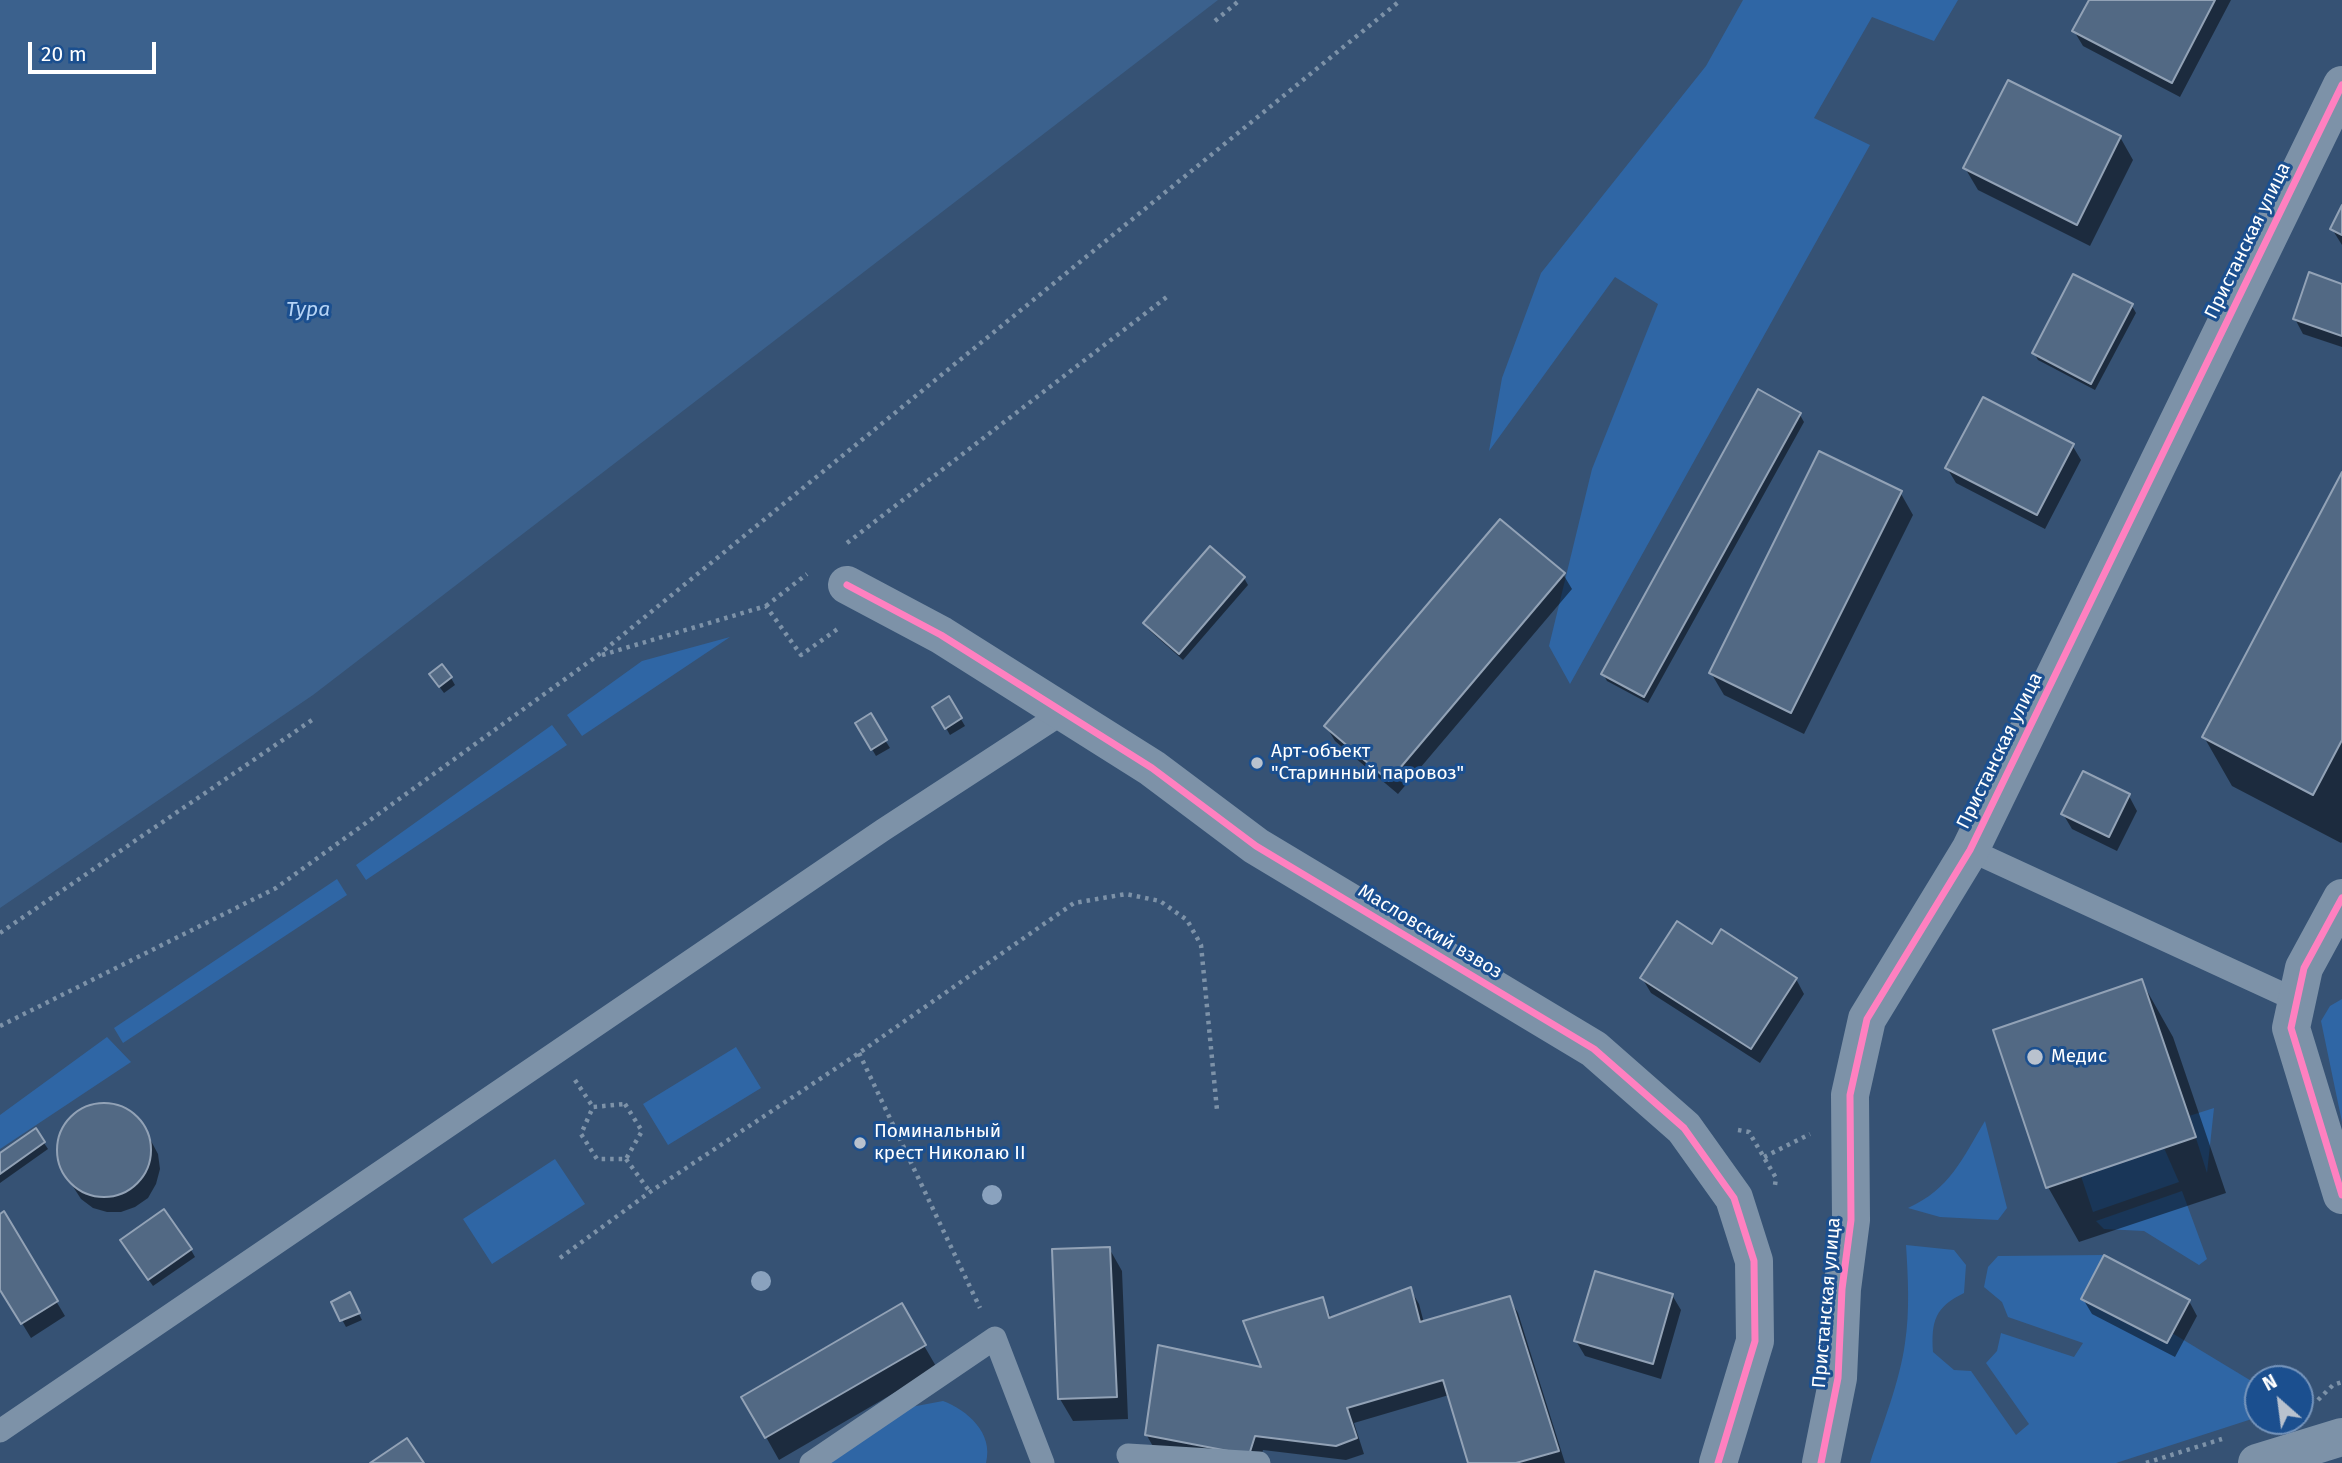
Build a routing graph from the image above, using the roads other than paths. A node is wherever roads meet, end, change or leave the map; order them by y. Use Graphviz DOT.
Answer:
graph roads {
  1 [pos="2342,85"];
  2 [pos="847,585"];
  3 [pos="1064,712"];
  4 [pos="1970,850"];
  5 [pos="2342,898"];
  6 [pos="2296,1000"];
  7 [pos="2342,1195"];
  8 [pos="0,1431"];
  9 [pos="2342,1437"];
  10 [pos="2244,1450"];
  11 [pos="811,1463"];
  12 [pos="1043,1463"];
  13 [pos="1132,1463"];
  14 [pos="1259,1463"];
  15 [pos="1718,1463"];
  16 [pos="1821,1463"];
  1 -- 4 [label="street, Пристанская улица"];
  2 -- 3 [label="street, Масловский взвоз"];
  3 -- 8 [label="lane"];
  3 -- 15 [label="street, Масловский взвоз"];
  4 -- 6 [label="lane"];
  4 -- 16 [label="street, Пристанская улица"];
  5 -- 6 [label="street"];
  6 -- 7 [label="street"];
  9 -- 10 [label="street"];
  11 -- 12 [label="lane"];
  13 -- 14 [label="lane"];
}
